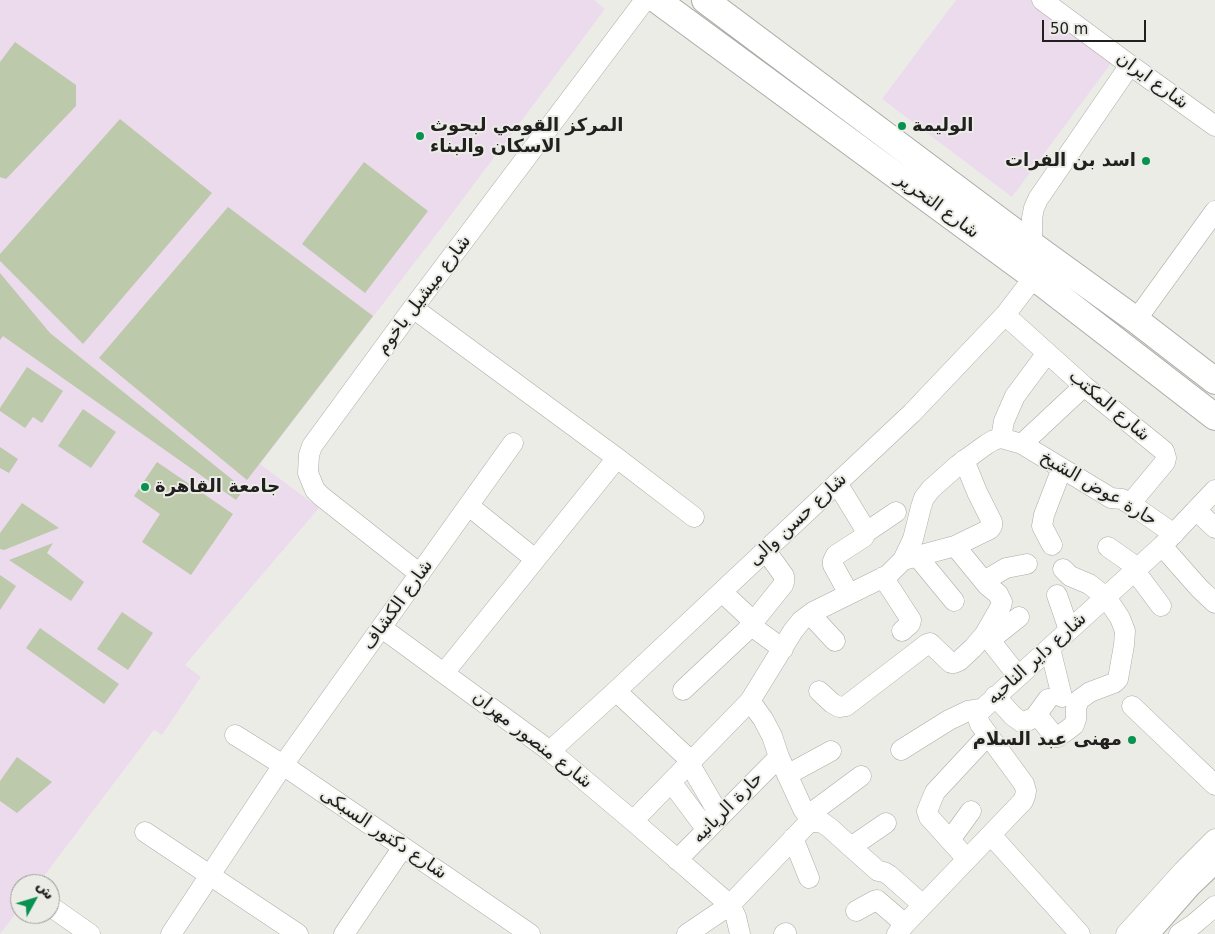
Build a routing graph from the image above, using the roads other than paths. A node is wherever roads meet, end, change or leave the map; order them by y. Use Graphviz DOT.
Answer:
graph roads {
  1 [pos="645,0"];
  2 [pos="657,0"];
  3 [pos="705,0"];
  4 [pos="1042,0"];
  5 [pos="1130,65"];
  6 [pos="856,113"];
  7 [pos="1212,117"];
  8 [pos="841,136"];
  9 [pos="906,150"];
  10 [pos="895,175"];
  11 [pos="1215,212"];
  12 [pos="1035,247"];
  13 [pos="1034,278"];
  14 [pos="413,308"];
  15 [pos="1005,315"];
  16 [pos="1136,320"];
  17 [pos="1046,353"];
  18 [pos="1215,382"];
  19 [pos="1084,386"];
  20 [pos="1215,417"];
  21 [pos="1001,438"];
  22 [pos="513,444"];
  23 [pos="1022,444"];
  24 [pos="617,458"];
  25 [pos="964,460"];
  26 [pos="1062,468"];
  27 [pos="838,483"];
  28 [pos="1215,490"];
  29 [pos="1130,504"];
  30 [pos="469,506"];
  31 [pos="1196,510"];
  32 [pos="896,512"];
  33 [pos="694,517"];
  34 [pos="1215,528"];
  35 [pos="865,533"];
  36 [pos="1168,540"];
  37 [pos="1052,545"];
  38 [pos="955,546"];
  39 [pos="1108,547"];
  40 [pos="766,550"];
  41 [pos="910,558"];
  42 [pos="536,559"];
  43 [pos="1028,564"];
  44 [pos="1063,569"];
  45 [pos="1137,569"];
  46 [pos="420,574"];
  47 [pos="883,577"];
  48 [pos="984,581"];
  49 [pos="722,592"];
  50 [pos="850,594"];
  51 [pos="1057,595"];
  52 [pos="1106,597"];
  53 [pos="954,601"];
  54 [pos="1215,603"];
  55 [pos="1161,606"];
  56 [pos="810,614"];
  57 [pos="1019,617"];
  58 [pos="752,623"];
  59 [pos="382,628"];
  60 [pos="1069,630"];
  61 [pos="902,631"];
  62 [pos="987,637"];
  63 [pos="835,641"];
  64 [pos="1050,648"];
  65 [pos="782,649"];
  66 [pos="444,673"];
  67 [pos="1018,676"];
  68 [pos="683,690"];
  69 [pos="616,691"];
  70 [pos="819,691"];
  71 [pos="750,702"];
  72 [pos="988,703"];
  73 [pos="1132,706"];
  74 [pos="1035,717"];
  75 [pos="235,735"];
  76 [pos="988,735"];
  77 [pos="901,750"];
  78 [pos="550,751"];
  79 [pos="831,751"];
  80 [pos="779,757"];
  81 [pos="690,762"];
  82 [pos="283,765"];
  83 [pos="787,775"];
  84 [pos="861,776"];
  85 [pos="671,782"];
  86 [pos="1215,785"];
  87 [pos="971,811"];
  88 [pos="809,818"];
  89 [pos="633,821"];
  90 [pos="713,823"];
  91 [pos="886,823"];
  92 [pos="145,832"];
  93 [pos="991,835"];
  94 [pos="793,838"];
  95 [pos="1215,839"];
  96 [pos="950,840"];
  97 [pos="403,847"];
  98 [pos="851,847"];
  99 [pos="1215,858"];
  100 [pos="967,859"];
  101 [pos="677,860"];
  102 [pos="210,875"];
  103 [pos="809,878"];
  104 [pos="1206,896"];
  105 [pos="730,905"];
  106 [pos="923,905"];
  107 [pos="856,911"];
  108 [pos="60,913"];
  109 [pos="901,929"];
  110 [pos="522,932"];
  111 [pos="90,934"];
  112 [pos="170,934"];
  113 [pos="298,934"];
  114 [pos="344,934"];
  115 [pos="687,934"];
  116 [pos="740,934"];
  117 [pos="1080,934"];
  118 [pos="1126,934"];
  119 [pos="1145,934"];
  120 [pos="1167,934"];
  121 [pos="1180,934"];
  122 [pos="1198,934"];
  1 -- 14 [label="street, شارع ميشيل باخوم"];
  2 -- 8 [label="main road, شارع التحرير"];
  3 -- 6 [label="main road, شارع التحرير"];
  4 -- 5 [label="street, شارع ايران"];
  5 -- 7 [label="street, شارع ايران"];
  5 -- 12 [label="street"];
  6 -- 8 [label="main road"];
  6 -- 9 [label="main road, شارع التحرير"];
  8 -- 10 [label="main road, شارع التحرير"];
  9 -- 10 [label="main road"];
  9 -- 12 [label="main road, شارع التحرير"];
  10 -- 13 [label="main road, شارع التحرير"];
  11 -- 16 [label="street"];
  12 -- 16 [label="main road, شارع التحرير"];
  13 -- 15 [label="street, شارع حسن والى"];
  13 -- 20 [label="main road, شارع التحرير"];
  14 -- 24 [label="street"];
  14 -- 46 [label="street, شارع ميشيل باخوم"];
  15 -- 17 [label="street, شارع المكتب"];
  15 -- 27 [label="street, شارع حسن والى"];
  16 -- 18 [label="main road, شارع التحرير"];
  17 -- 19 [label="street, شارع المكتب"];
  17 -- 21 [label="street"];
  19 -- 23 [label="street"];
  19 -- 29 [label="street, شارع المكتب"];
  21 -- 23 [label="street"];
  21 -- 25 [label="street"];
  22 -- 30 [label="street, شارع الكشاف"];
  23 -- 26 [label="street, حارة عوض الشيخ"];
  24 -- 33 [label="street"];
  24 -- 42 [label="street"];
  25 -- 38 [label="street"];
  25 -- 41 [label="street"];
  26 -- 29 [label="street, حارة عوض الشيخ"];
  26 -- 37 [label="street"];
  27 -- 35 [label="street"];
  27 -- 40 [label="street, شارع حسن والى"];
  28 -- 31 [label="street, شارع داير الناحيه"];
  29 -- 36 [label="street, حارة عوض الشيخ"];
  30 -- 42 [label="street"];
  30 -- 46 [label="street, شارع الكشاف"];
  31 -- 34 [label="street"];
  31 -- 36 [label="street, شارع داير الناحيه"];
  32 -- 35 [label="street"];
  35 -- 50 [label="street"];
  36 -- 45 [label="street, شارع داير الناحيه"];
  36 -- 54 [label="street, حارة عوض الشيخ"];
  38 -- 41 [label="street"];
  38 -- 48 [label="street"];
  39 -- 45 [label="street"];
  40 -- 49 [label="street, شارع حسن والى"];
  40 -- 58 [label="street"];
  41 -- 47 [label="street"];
  41 -- 53 [label="street"];
  42 -- 66 [label="street"];
  43 -- 48 [label="street"];
  44 -- 52 [label="street"];
  45 -- 52 [label="street, شارع داير الناحيه"];
  45 -- 55 [label="street"];
  46 -- 59 [label="street, شارع الكشاف"];
  47 -- 50 [label="street"];
  47 -- 61 [label="street"];
  48 -- 62 [label="street"];
  49 -- 58 [label="street"];
  49 -- 69 [label="street, شارع حسن والى"];
  50 -- 56 [label="street"];
  51 -- 60 [label="street"];
  52 -- 60 [label="street, شارع داير الناحيه"];
  52 -- 74 [label="street"];
  56 -- 63 [label="street"];
  56 -- 65 [label="street"];
  57 -- 62 [label="street"];
  58 -- 65 [label="street"];
  58 -- 68 [label="street"];
  59 -- 66 [label="street, شارع منصور مهران"];
  59 -- 82 [label="street, شارع الكشاف"];
  60 -- 64 [label="street, شارع داير الناحيه"];
  62 -- 67 [label="street"];
  62 -- 70 [label="street"];
  64 -- 67 [label="street, شارع داير الناحيه"];
  64 -- 74 [label="street"];
  65 -- 71 [label="street"];
  66 -- 78 [label="street, شارع منصور مهران"];
  67 -- 72 [label="street, شارع داير الناحيه"];
  69 -- 78 [label="street, شارع حسن والى"];
  69 -- 81 [label="street"];
  71 -- 80 [label="street"];
  71 -- 81 [label="street"];
  72 -- 74 [label="street"];
  72 -- 76 [label="street, شارع داير الناحيه"];
  72 -- 77 [label="street"];
  73 -- 86 [label="street"];
  75 -- 82 [label="street, شارع دكتور السبكى"];
  76 -- 93 [label="street, شارع داير الناحيه"];
  76 -- 96 [label="street"];
  78 -- 89 [label="street, شارع منصور مهران"];
  79 -- 83 [label="street"];
  80 -- 83 [label="street"];
  80 -- 90 [label="street, حارة الريانيه"];
  81 -- 85 [label="street"];
  81 -- 90 [label="street"];
  82 -- 97 [label="street, شارع دكتور السبكى"];
  82 -- 102 [label="street, شارع الكشاف"];
  83 -- 88 [label="street"];
  84 -- 88 [label="street"];
  85 -- 89 [label="street"];
  85 -- 90 [label="street"];
  87 -- 96 [label="street"];
  88 -- 94 [label="street"];
  88 -- 98 [label="street"];
  89 -- 101 [label="street, شارع منصور مهران"];
  90 -- 101 [label="street, حارة الريانيه"];
  91 -- 98 [label="street"];
  92 -- 102 [label="street"];
  93 -- 100 [label="street, شارع داير الناحيه"];
  93 -- 117 [label="street"];
  94 -- 103 [label="street"];
  94 -- 105 [label="street"];
  95 -- 118 [label="street"];
  96 -- 100 [label="street"];
  97 -- 110 [label="street, شارع دكتور السبكى"];
  97 -- 114 [label="street"];
  98 -- 106 [label="street"];
  99 -- 104 [label="main road"];
  100 -- 106 [label="street, شارع داير الناحيه"];
  101 -- 105 [label="street, شارع منصور مهران"];
  102 -- 112 [label="street, شارع الكشاف"];
  102 -- 113 [label="street"];
  104 -- 119 [label="main road"];
  104 -- 120 [label="main road"];
  104 -- 121 [label="street"];
  104 -- 122 [label="street"];
  105 -- 115 [label="street"];
  105 -- 116 [label="street"];
  106 -- 109 [label="street, شارع داير الناحيه"];
  107 -- 109 [label="street"];
  108 -- 111 [label="street"];
}
